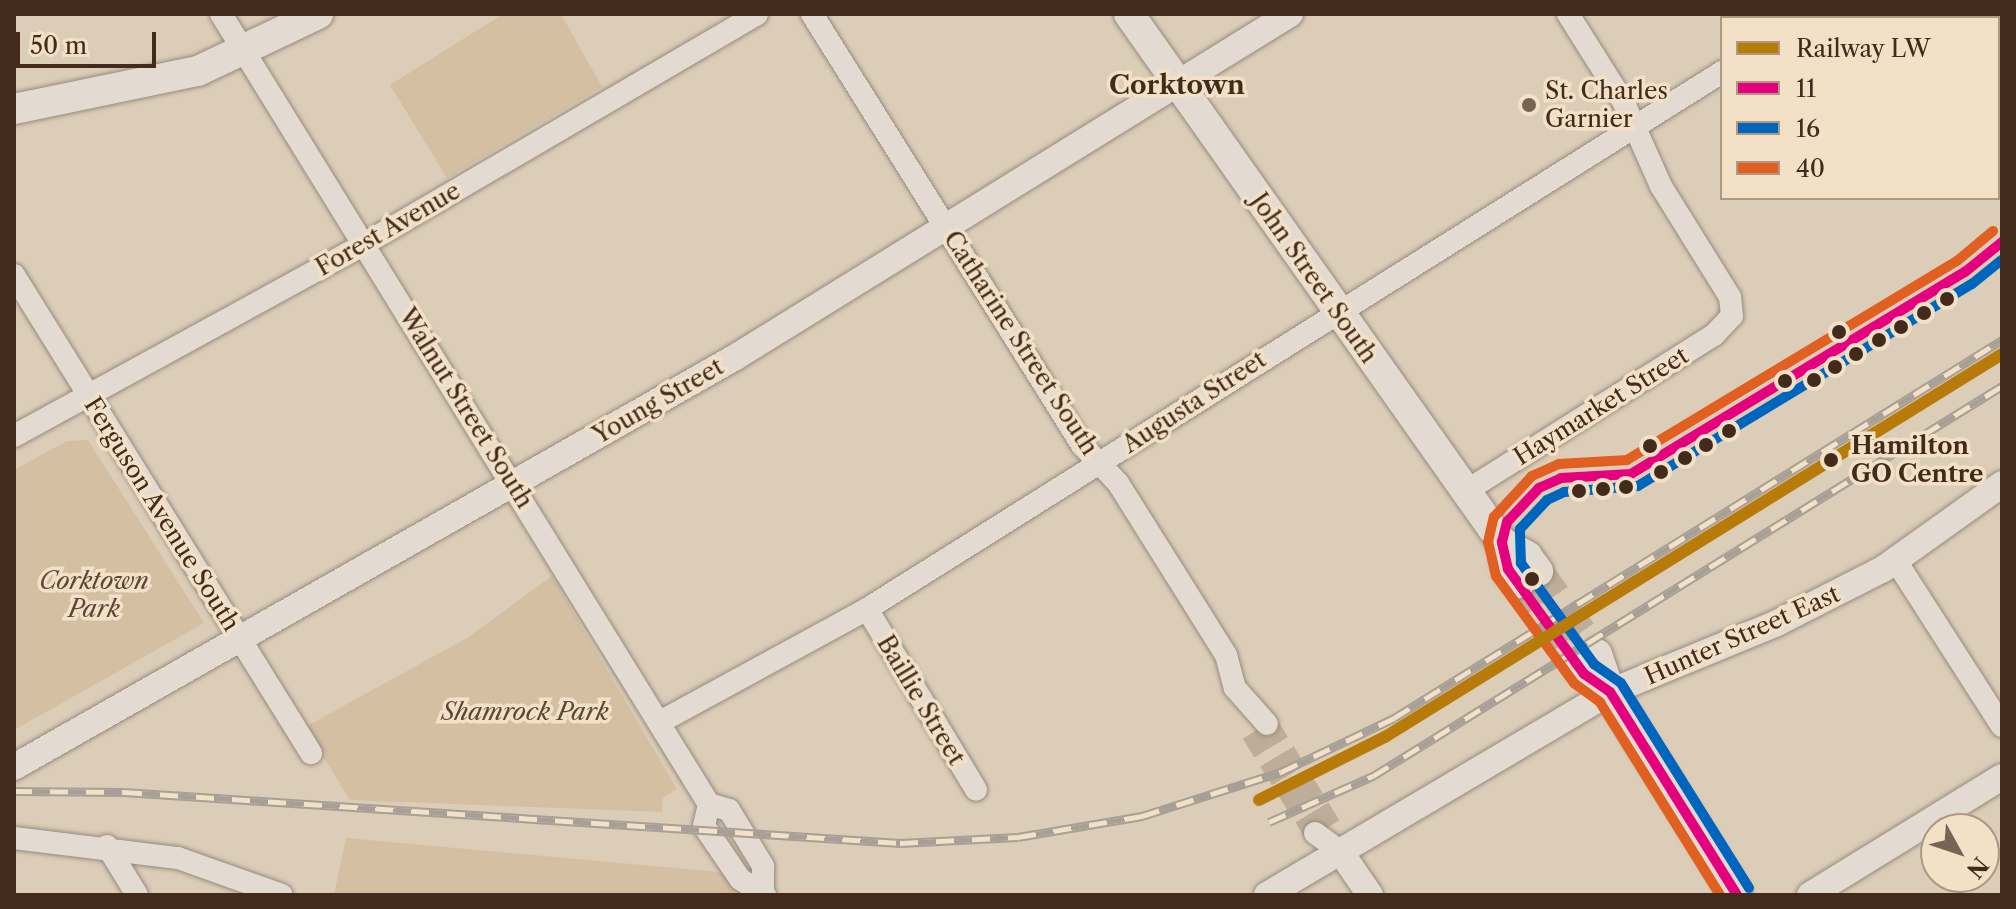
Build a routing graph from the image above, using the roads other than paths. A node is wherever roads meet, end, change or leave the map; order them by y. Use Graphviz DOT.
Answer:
graph roads {
  1 [pos="221,14"];
  2 [pos="318,14"];
  3 [pos="757,14"];
  4 [pos="812,14"];
  5 [pos="1129,14"];
  6 [pos="1290,14"];
  7 [pos="1568,14"];
  8 [pos="245,51"];
  9 [pos="1720,73"];
  10 [pos="1177,85"];
  11 [pos="14,109"];
  12 [pos="1633,127"];
  13 [pos="946,228"];
  14 [pos="364,244"];
  15 [pos="14,275"];
  16 [pos="1338,312"];
  17 [pos="88,393"];
  18 [pos="14,436"];
  19 [pos="1099,464"];
  20 [pos="512,482"];
  21 [pos="2002,484"];
  22 [pos="1466,491"];
  23 [pos="1896,561"];
  24 [pos="1528,577"];
  25 [pos="867,609"];
  26 [pos="238,636"];
  27 [pos="1588,660"];
  28 [pos="1610,692"];
  29 [pos="660,722"];
  30 [pos="1257,723"];
  31 [pos="2002,726"];
  32 [pos="311,753"];
  33 [pos="14,767"];
  34 [pos="2002,777"];
  35 [pos="976,790"];
  36 [pos="1322,829"];
  37 [pos="14,838"];
  38 [pos="107,846"];
  39 [pos="1340,851"];
  40 [pos="764,893"];
  41 [pos="137,895"];
  42 [pos="282,895"];
  43 [pos="1267,895"];
  44 [pos="1370,895"];
  45 [pos="1737,895"];
  46 [pos="1810,895"];
  1 -- 8 [label="street, Walnut Street South"];
  2 -- 8 [label="main road"];
  3 -- 14 [label="street, Forest Avenue"];
  4 -- 13 [label="street, Catharine Street South"];
  5 -- 10 [label="main road, John Street South"];
  6 -- 10 [label="street, Young Street"];
  7 -- 12 [label="street"];
  8 -- 11 [label="main road"];
  8 -- 14 [label="street, Walnut Street South"];
  9 -- 12 [label="street, Augusta Street"];
  10 -- 13 [label="street, Young Street"];
  10 -- 16 [label="main road, John Street South"];
  12 -- 16 [label="street, Augusta Street"];
  12 -- 22 [label="street, Haymarket Street"];
  13 -- 19 [label="street, Catharine Street South"];
  13 -- 20 [label="street, Young Street"];
  14 -- 17 [label="street, Forest Avenue"];
  14 -- 20 [label="street, Walnut Street South"];
  15 -- 17 [label="street, Ferguson Avenue South"];
  16 -- 19 [label="street, Augusta Street"];
  16 -- 22 [label="main road, John Street South"];
  17 -- 18 [label="street, Forest Avenue"];
  17 -- 26 [label="street, Ferguson Avenue South"];
  19 -- 25 [label="street, Augusta Street"];
  19 -- 30 [label="street, Catharine Street South"];
  20 -- 26 [label="street, Young Street"];
  20 -- 29 [label="street, Walnut Street South"];
  21 -- 23 [label="street, Hunter Street East"];
  22 -- 24 [label="main road, John Street South"];
  23 -- 28 [label="street, Hunter Street East"];
  23 -- 31 [label="street"];
  25 -- 29 [label="street, Augusta Street"];
  25 -- 35 [label="street, Baillie Street"];
  26 -- 32 [label="street, Ferguson Avenue South"];
  26 -- 33 [label="street, Young Street"];
  27 -- 28 [label="main road"];
  28 -- 39 [label="street, Hunter Street East"];
  28 -- 45 [label="main road"];
  29 -- 40 [label="street, Walnut Street South"];
  34 -- 46 [label="street"];
  36 -- 39 [label="street"];
  37 -- 38 [label="street"];
  38 -- 41 [label="street"];
  38 -- 42 [label="street"];
  39 -- 43 [label="street, Hunter Street East"];
  39 -- 44 [label="street"];
}
